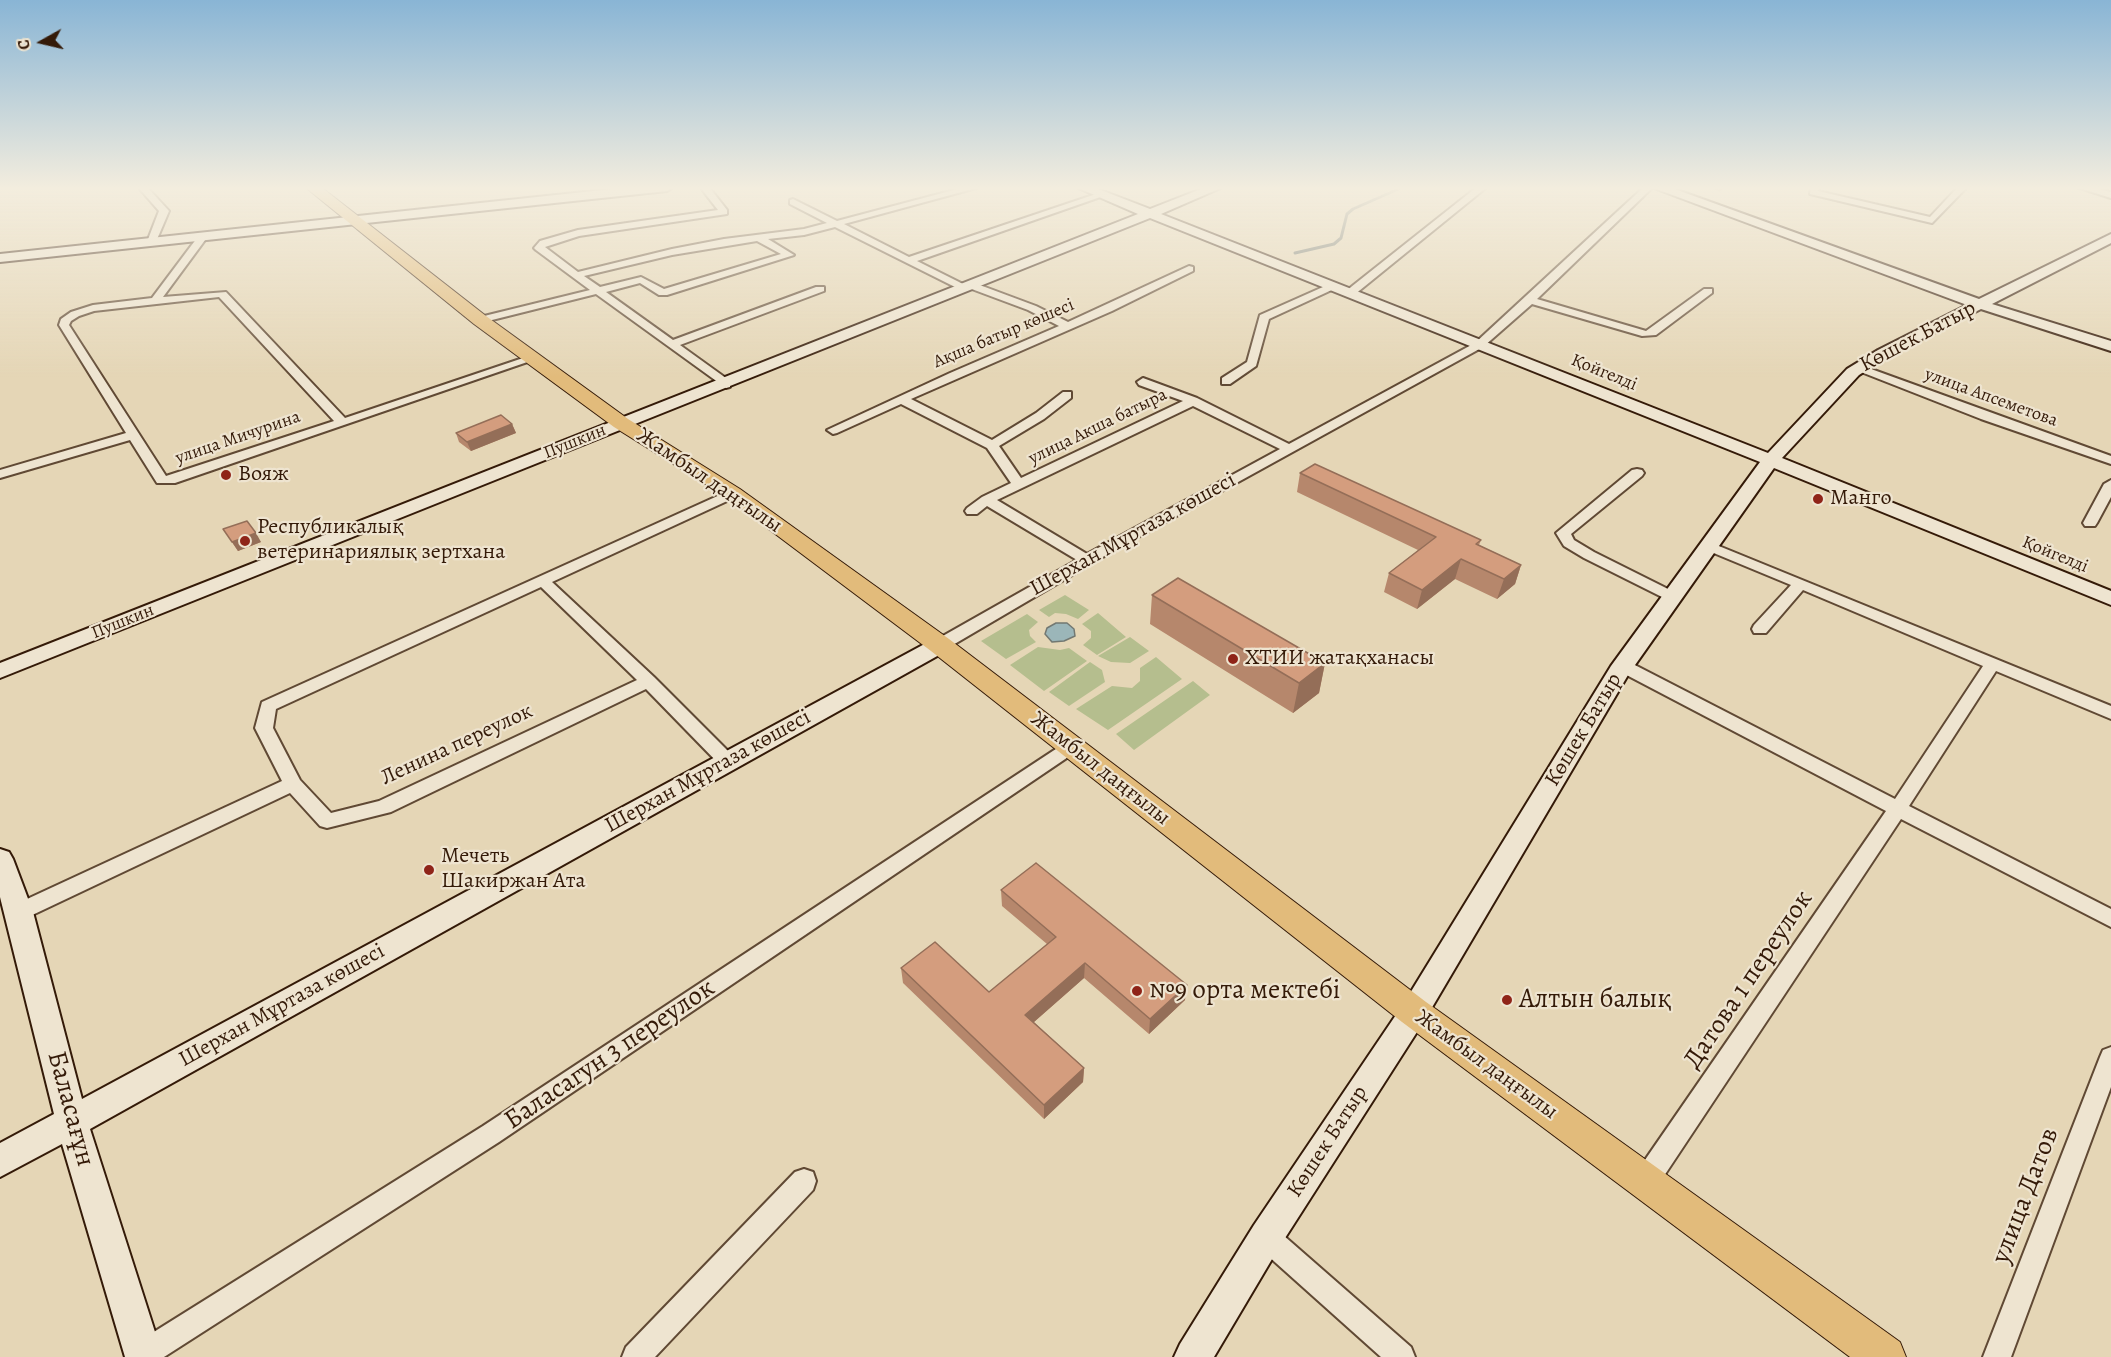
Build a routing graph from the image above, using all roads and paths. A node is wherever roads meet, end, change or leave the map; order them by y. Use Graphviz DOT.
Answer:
graph roads {
  1 [pos="73,250"];
  2 [pos="192,250"];
  3 [pos="392,250"];
  4 [pos="542,250"];
  5 [pos="682,250"];
  6 [pos="781,250"];
  7 [pos="888,250"];
  8 [pos="939,250"];
  9 [pos="1059,250"];
  10 [pos="1241,250"];
  11 [pos="1404,250"];
  12 [pos="1582,250"];
  13 [pos="1832,250"];
  14 [pos="2086,250"];
  15 [pos="0,258"];
  16 [pos="907,261"];
  17 [pos="1188,269"];
  18 [pos="576,275"];
  19 [pos="1332,286"];
  20 [pos="968,287"];
  21 [pos="595,290"];
  22 [pos="820,290"];
  23 [pos="1708,291"];
  24 [pos="1350,293"];
  25 [pos="156,300"];
  26 [pos="1530,300"];
  27 [pos="1979,304"];
  28 [pos="480,320"];
  29 [pos="1068,326"];
  30 [pos="673,344"];
  31 [pos="1479,345"];
  32 [pos="2111,346"];
  33 [pos="533,358"];
  34 [pos="1860,368"];
  35 [pos="1226,381"];
  36 [pos="1143,382"];
  37 [pos="726,384"];
  38 [pos="1066,395"];
  39 [pos="901,399"];
  40 [pos="1193,401"];
  41 [pos="342,422"];
  42 [pos="621,423"];
  43 [pos="833,430"];
  44 [pos="133,435"];
  45 [pos="992,445"];
  46 [pos="1288,448"];
  47 [pos="1771,460"];
  48 [pos="2111,460"];
  49 [pos="1637,473"];
  50 [pos="0,474"];
  51 [pos="2111,484"];
  52 [pos="1019,485"];
  53 [pos="733,493"];
  54 [pos="987,500"];
  55 [pos="972,511"];
  56 [pos="2090,523"];
  57 [pos="1709,546"];
  58 [pos="1087,560"];
  59 [pos="544,582"];
  60 [pos="1800,584"];
  61 [pos="1673,597"];
  62 [pos="2111,598"];
  63 [pos="1760,629"];
  64 [pos="940,645"];
  65 [pos="1992,664"];
  66 [pos="1623,666"];
  67 [pos="0,671"];
  68 [pos="648,681"];
  69 [pos="2111,712"];
  70 [pos="1071,747"];
  71 [pos="727,761"];
  72 [pos="293,784"];
  73 [pos="1899,807"];
  74 [pos="0,859"];
  75 [pos="19,912"];
  76 [pos="2111,919"];
  77 [pos="1414,1012"];
  78 [pos="2111,1057"];
  79 [pos="72,1122"];
  80 [pos="0,1161"];
  81 [pos="804,1181"];
  82 [pos="1645,1182"];
  83 [pos="1266,1237"];
  84 [pos="144,1356"];
  85 [pos="636,1357"];
  86 [pos="1193,1357"];
  87 [pos="1401,1357"];
  88 [pos="1885,1357"];
  89 [pos="1997,1357"];
  1 -- 15 [label="street"];
  2 -- 25 [label="street"];
  3 -- 28 [label="main road, Жамбыл даңғылы"];
  4 -- 18 [label="street"];
  5 -- 18 [label="street"];
  6 -- 21 [label="street"];
  7 -- 16 [label="street"];
  8 -- 16 [label="street"];
  9 -- 20 [label="street, Пушкин"];
  10 -- 19 [label="street, Қойгелді"];
  11 -- 24 [label="street"];
  12 -- 26 [label="street, Шерхан Мұртаза көшесі"];
  13 -- 27 [label="street"];
  14 -- 27 [label="street, Көшек Батыр"];
  16 -- 20 [label="street"];
  17 -- 29 [label="street, Ақша батыр көшесі"];
  18 -- 21 [label="street"];
  19 -- 24 [label="street, Қойгелді"];
  19 -- 35 [label="street"];
  20 -- 29 [label="street"];
  20 -- 37 [label="street, Пушкин"];
  21 -- 28 [label="street"];
  21 -- 30 [label="street"];
  22 -- 30 [label="street"];
  23 -- 26 [label="street"];
  24 -- 31 [label="street, Қойгелді"];
  25 -- 41 [label="street, улица Мичурина"];
  25 -- 44 [label="street, улица Мичурина"];
  26 -- 31 [label="street, Шерхан Мұртаза көшесі"];
  27 -- 32 [label="street"];
  27 -- 34 [label="street, Көшек Батыр"];
  28 -- 33 [label="main road, Жамбыл даңғылы"];
  29 -- 39 [label="street, Ақша батыр көшесі"];
  30 -- 37 [label="street"];
  31 -- 46 [label="street, Шерхан Мұртаза көшесі"];
  31 -- 47 [label="street, Қойгелді"];
  33 -- 41 [label="street, улица Мичурина"];
  33 -- 42 [label="main road, Жамбыл даңғылы"];
  34 -- 47 [label="street, Көшек Батыр"];
  34 -- 48 [label="street, улица Апсеметова"];
  36 -- 40 [label="street"];
  37 -- 42 [label="street, Пушкин"];
  38 -- 45 [label="street, улица Акша батыра"];
  39 -- 43 [label="street, Ақша батыр көшесі"];
  39 -- 45 [label="street, улица Акша батыра"];
  40 -- 46 [label="street"];
  40 -- 52 [label="street, улица Акша батыра"];
  41 -- 44 [label="street, улица Мичурина"];
  42 -- 53 [label="main road, Жамбыл даңғылы"];
  42 -- 67 [label="street, Пушкин"];
  44 -- 50 [label="street"];
  45 -- 52 [label="street, улица Акша батыра"];
  46 -- 58 [label="street, Шерхан Мұртаза көшесі"];
  47 -- 57 [label="street, Көшек Батыр"];
  47 -- 62 [label="street, Қойгелді"];
  49 -- 61 [label="street"];
  51 -- 56 [label="street"];
  52 -- 54 [label="street, улица Акша батыра"];
  53 -- 59 [label="street, Ленина переулок"];
  53 -- 64 [label="main road, Жамбыл даңғылы"];
  54 -- 55 [label="street, улица Акша батыра"];
  54 -- 58 [label="street"];
  57 -- 60 [label="street"];
  57 -- 61 [label="street, Көшек Батыр"];
  58 -- 64 [label="street, Шерхан Мұртаза көшесі"];
  59 -- 68 [label="street"];
  59 -- 72 [label="street, Ленина переулок"];
  60 -- 63 [label="street"];
  60 -- 65 [label="street"];
  61 -- 66 [label="street, Көшек Батыр"];
  64 -- 70 [label="main road, Жамбыл даңғылы"];
  64 -- 71 [label="street, Шерхан Мұртаза көшесі"];
  65 -- 69 [label="street"];
  65 -- 73 [label="street, Датова 1 переулок"];
  66 -- 73 [label="street"];
  66 -- 77 [label="street, Көшек Батыр"];
  68 -- 71 [label="street"];
  68 -- 72 [label="street, Ленина переулок"];
  70 -- 77 [label="main road, Жамбыл даңғылы"];
  70 -- 84 [label="street, Баласагун 3 переулок"];
  71 -- 79 [label="street, Шерхан Мұртаза көшесі"];
  72 -- 75 [label="street"];
  73 -- 76 [label="street"];
  73 -- 82 [label="street, Датова 1 переулок"];
  74 -- 75 [label="street, Баласағұн"];
  75 -- 79 [label="street, Баласағұн"];
  77 -- 82 [label="main road, Жамбыл даңғылы"];
  77 -- 83 [label="street, Көшек Батыр"];
  78 -- 89 [label="street, улица Датов"];
  79 -- 80 [label="street, Шерхан Мұртаза көшесі"];
  79 -- 84 [label="street, Баласағұн"];
  81 -- 85 [label="street"];
  82 -- 88 [label="main road, Жамбыл даңғылы"];
  83 -- 86 [label="street, Көшек Батыр"];
  83 -- 87 [label="street"];
}
